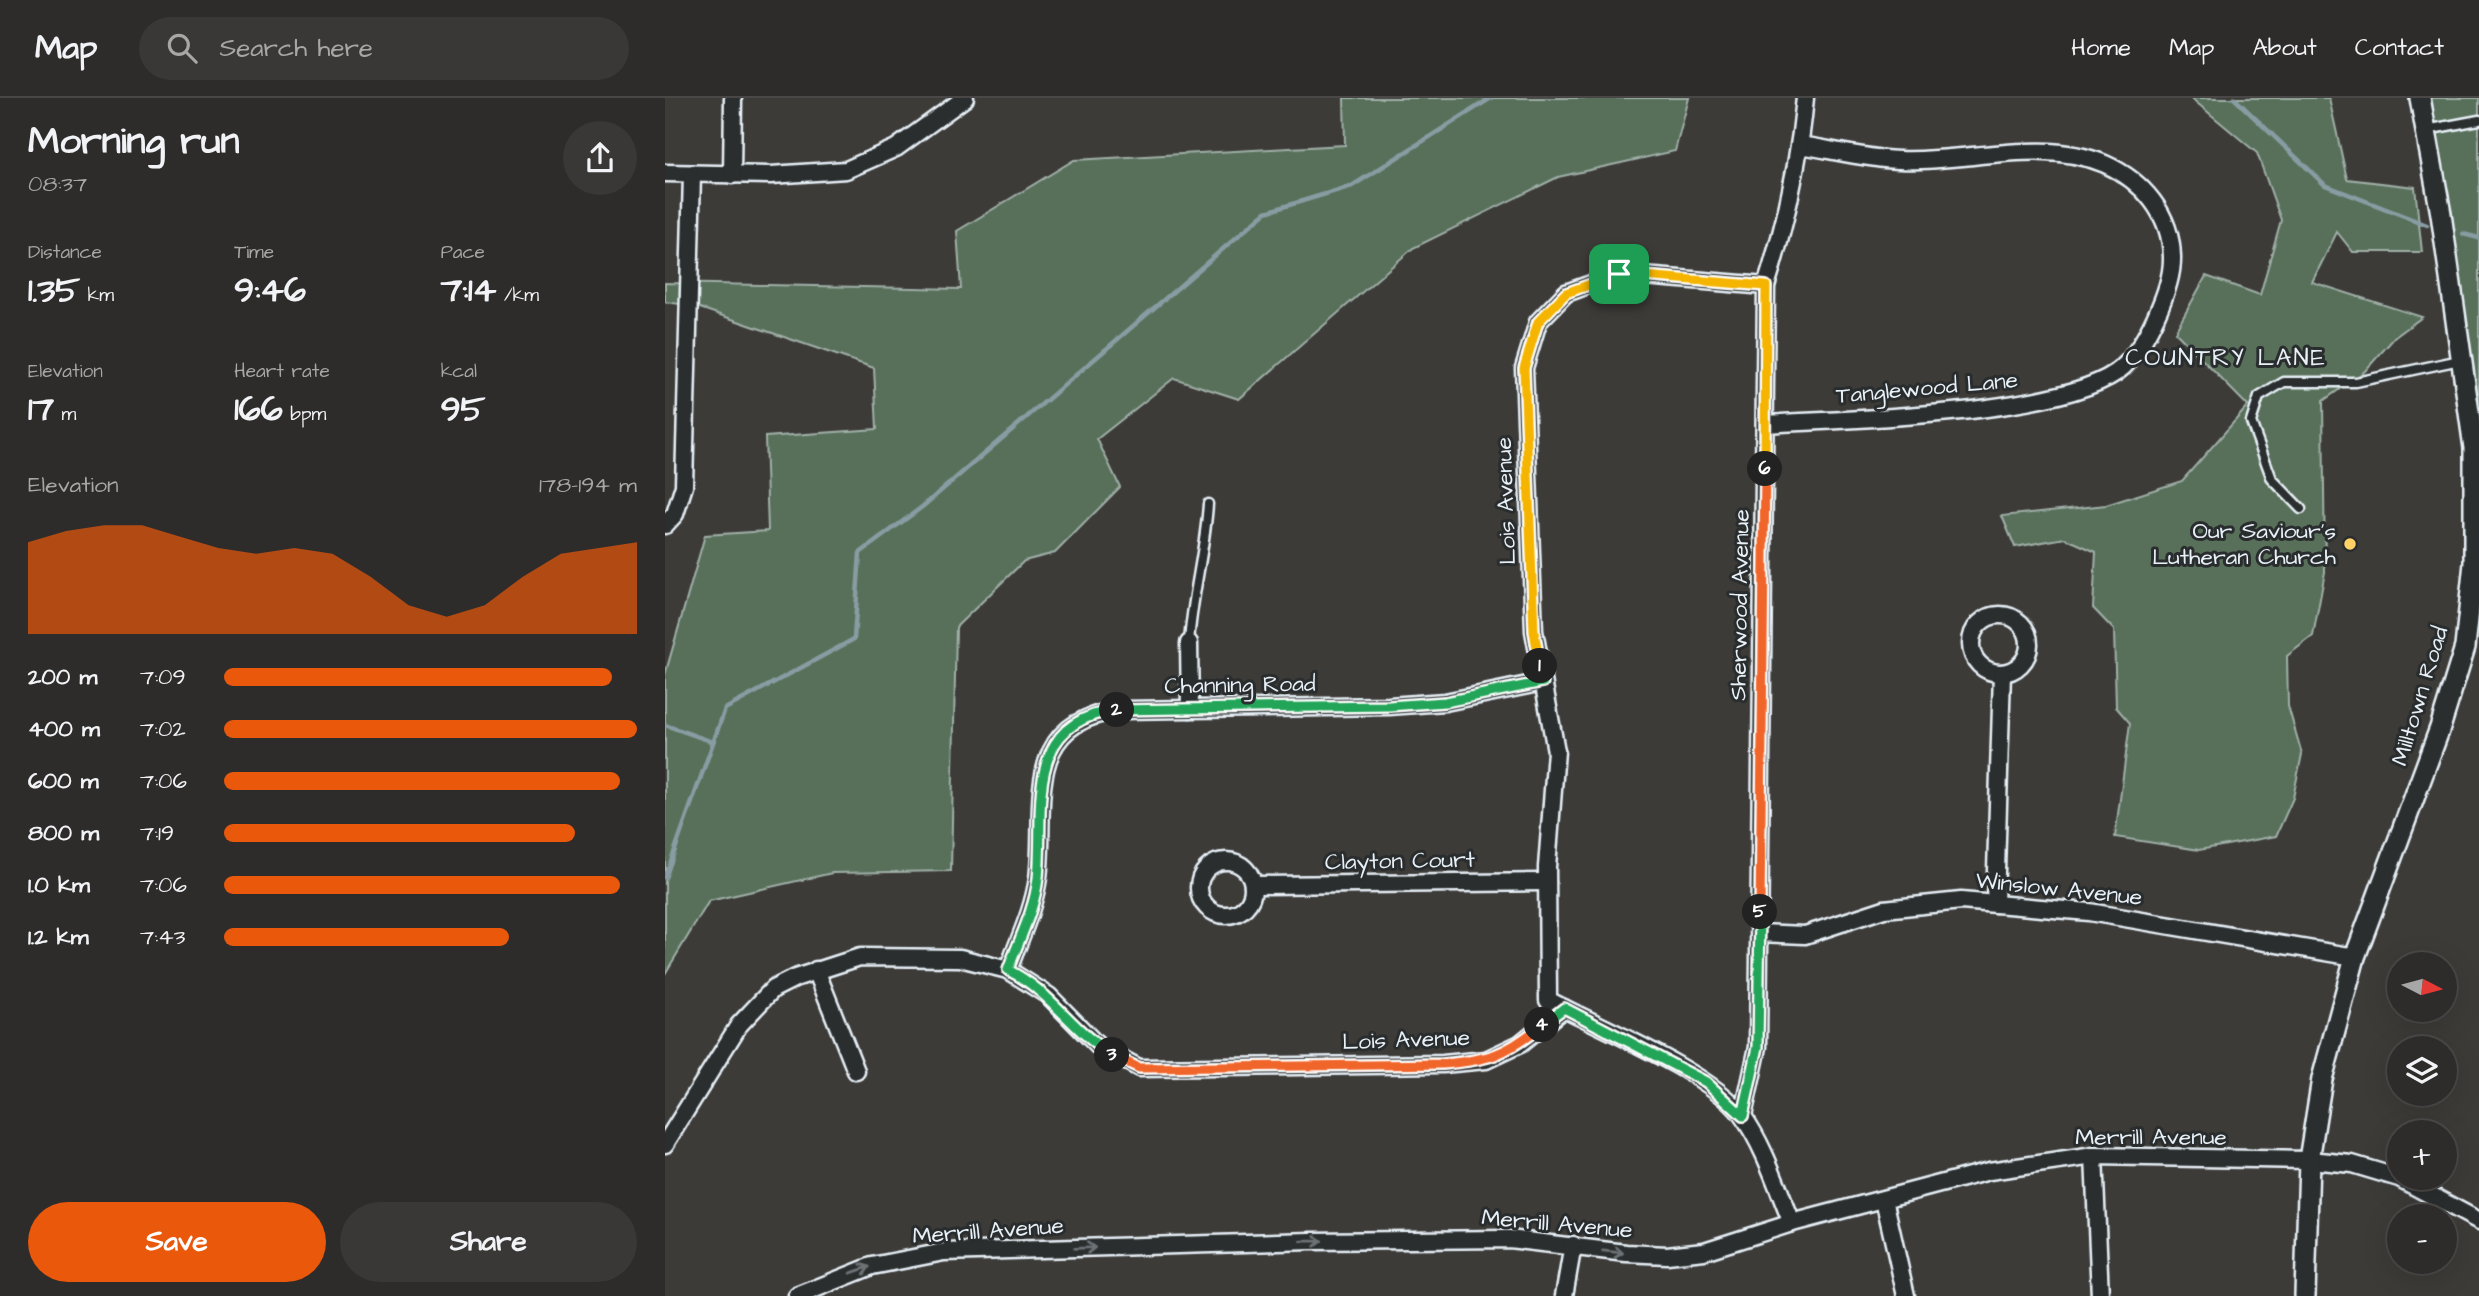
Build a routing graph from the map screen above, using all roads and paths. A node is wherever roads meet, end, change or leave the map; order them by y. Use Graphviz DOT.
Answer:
graph roads {
  1 [pos="733,98"];
  2 [pos="965,98"];
  3 [pos="1805,98"];
  4 [pos="2420,98"];
  5 [pos="2479,120"];
  6 [pos="2426,130"];
  7 [pos="1801,145"];
  8 [pos="665,173"];
  9 [pos="692,174"];
  10 [pos="732,175"];
  11 [pos="1766,286"];
  12 [pos="2463,359"];
  13 [pos="1765,424"];
  14 [pos="2477,457"];
  15 [pos="1208,504"];
  16 [pos="2301,509"];
  17 [pos="665,525"];
  18 [pos="2477,563"];
  19 [pos="2479,611"];
  20 [pos="1189,643"];
  21 [pos="2465,647"];
  22 [pos="2002,673"];
  23 [pos="1543,682"];
  24 [pos="1190,709"];
  25 [pos="1547,882"];
  26 [pos="1253,885"];
  27 [pos="1995,904"];
  28 [pos="1760,933"];
  29 [pos="2355,957"];
  30 [pos="816,970"];
  31 [pos="1008,970"];
  32 [pos="1564,1008"];
  33 [pos="856,1071"];
  34 [pos="1743,1116"];
  35 [pos="665,1144"];
  36 [pos="2094,1156"];
  37 [pos="2309,1160"];
  38 [pos="1884,1199"];
  39 [pos="2479,1221"];
  40 [pos="1792,1223"];
  41 [pos="1573,1245"];
  42 [pos="797,1296"];
  43 [pos="1564,1296"];
  44 [pos="1906,1296"];
  45 [pos="2100,1296"];
  46 [pos="2305,1296"];
  1 -- 10 [label="street"];
  2 -- 10 [label="street"];
  3 -- 7 [label="street, Sherwood Avenue"];
  4 -- 6 [label="street, Milltown Road"];
  5 -- 6 [label="lane"];
  6 -- 12 [label="street, Milltown Road"];
  7 -- 11 [label="street, Sherwood Avenue"];
  7 -- 13 [label="street, Tanglewood Lane"];
  8 -- 9 [label="street"];
  9 -- 10 [label="street"];
  9 -- 17 [label="street"];
  11 -- 13 [label="street, Sherwood Avenue"];
  11 -- 23 [label="street, Lois Avenue"];
  12 -- 14 [label="street, Milltown Road"];
  12 -- 16 [label="lane"];
  13 -- 28 [label="street, Sherwood Avenue"];
  14 -- 18 [label="street, Milltown Road"];
  15 -- 20 [label="lane"];
  18 -- 21 [label="street, Milltown Road"];
  19 -- 21 [label="street"];
  20 -- 24 [label="street"];
  21 -- 29 [label="street, Milltown Road"];
  22 -- 27 [label="street"];
  23 -- 24 [label="street, Channing Road"];
  23 -- 25 [label="street, Lois Avenue"];
  24 -- 31 [label="street, Channing Road"];
  25 -- 26 [label="street, Clayton Court"];
  25 -- 32 [label="street, Lois Avenue"];
  27 -- 28 [label="street, Winslow Avenue"];
  27 -- 29 [label="street, Winslow Avenue"];
  28 -- 34 [label="street, Sherwood Avenue"];
  29 -- 37 [label="street, Milltown Road"];
  30 -- 31 [label="street, Lois Avenue"];
  30 -- 33 [label="street"];
  30 -- 35 [label="street, Lois Avenue"];
  31 -- 32 [label="street, Lois Avenue"];
  32 -- 34 [label="street"];
  34 -- 40 [label="street"];
  36 -- 37 [label="street, Merrill Avenue"];
  36 -- 38 [label="street, Merrill Avenue"];
  36 -- 45 [label="street"];
  37 -- 39 [label="street, Merrill Avenue"];
  37 -- 46 [label="street, Milltown Road"];
  38 -- 40 [label="street, Merrill Avenue"];
  38 -- 44 [label="street"];
  41 -- 40 [label="street, Merrill Avenue, one-way"];
  42 -- 41 [label="street, Merrill Avenue, one-way"];
  41 -- 43 [label="street"];
}
